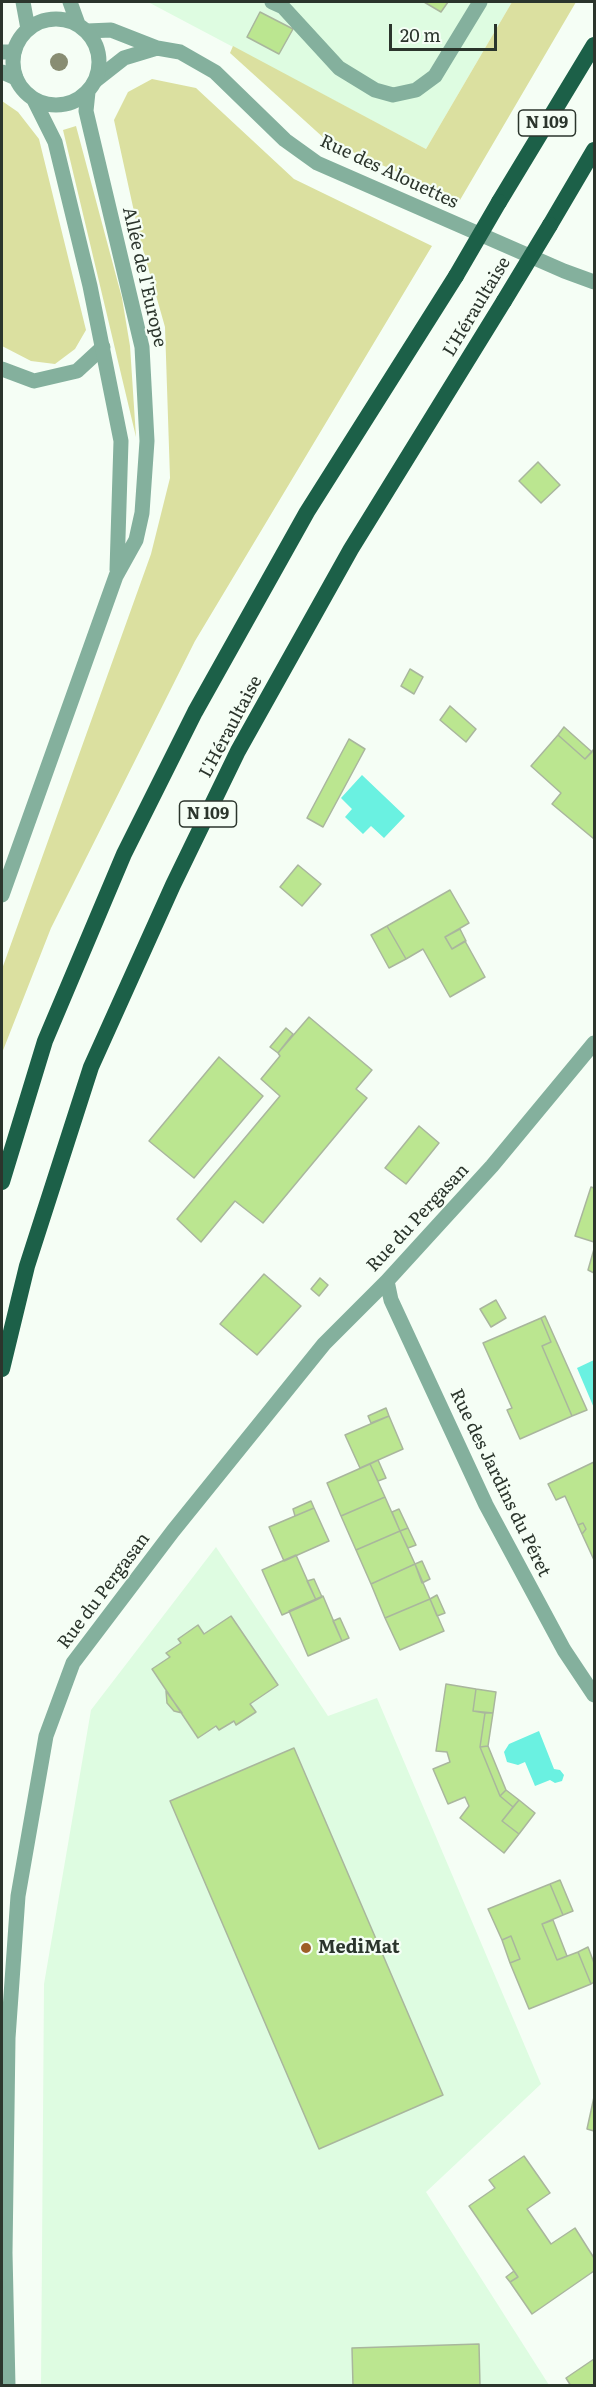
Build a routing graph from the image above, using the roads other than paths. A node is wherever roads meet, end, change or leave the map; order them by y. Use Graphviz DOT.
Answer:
graph roads {
  1 [pos="23,2"];
  2 [pos="70,2"];
  3 [pos="480,2"];
  4 [pos="281,3"];
  5 [pos="82,28"];
  6 [pos="27,29"];
  7 [pos="594,45"];
  8 [pos="157,48"];
  9 [pos="8,52"];
  10 [pos="9,75"];
  11 [pos="92,86"];
  12 [pos="33,98"];
  13 [pos="594,150"];
  14 [pos="594,282"];
  15 [pos="103,347"];
  16 [pos="2,369"];
  17 [pos="116,576"];
  18 [pos="2,895"];
  19 [pos="594,1043"];
  20 [pos="2,1182"];
  21 [pos="387,1281"];
  22 [pos="2,1369"];
  23 [pos="594,1695"];
  24 [pos="8,2385"];
  1 -- 6 [label="street"];
  2 -- 5 [label="street"];
  3 -- 4 [label="street"];
  5 -- 6 [label="street"];
  5 -- 8 [label="street, Rue des Alouettes"];
  5 -- 11 [label="street"];
  6 -- 9 [label="street"];
  7 -- 20 [label="highway, L'Héraultaise / N 109, bridge"];
  8 -- 11 [label="street"];
  8 -- 14 [label="street, Rue des Alouettes"];
  9 -- 10 [label="street"];
  10 -- 12 [label="street"];
  11 -- 12 [label="street"];
  11 -- 17 [label="street, Allée de l'Europe"];
  12 -- 15 [label="street, Allée de l'Europe"];
  13 -- 22 [label="highway, L'Héraultaise / N 109, bridge"];
  15 -- 16 [label="street"];
  15 -- 17 [label="street, Allée de l'Europe"];
  17 -- 18 [label="street, Allée de l'Europe"];
  19 -- 21 [label="street, Rue du Pergasan"];
  21 -- 23 [label="street, Rue des Jardins du Péret"];
  21 -- 24 [label="street, Rue du Pergasan"];
}
